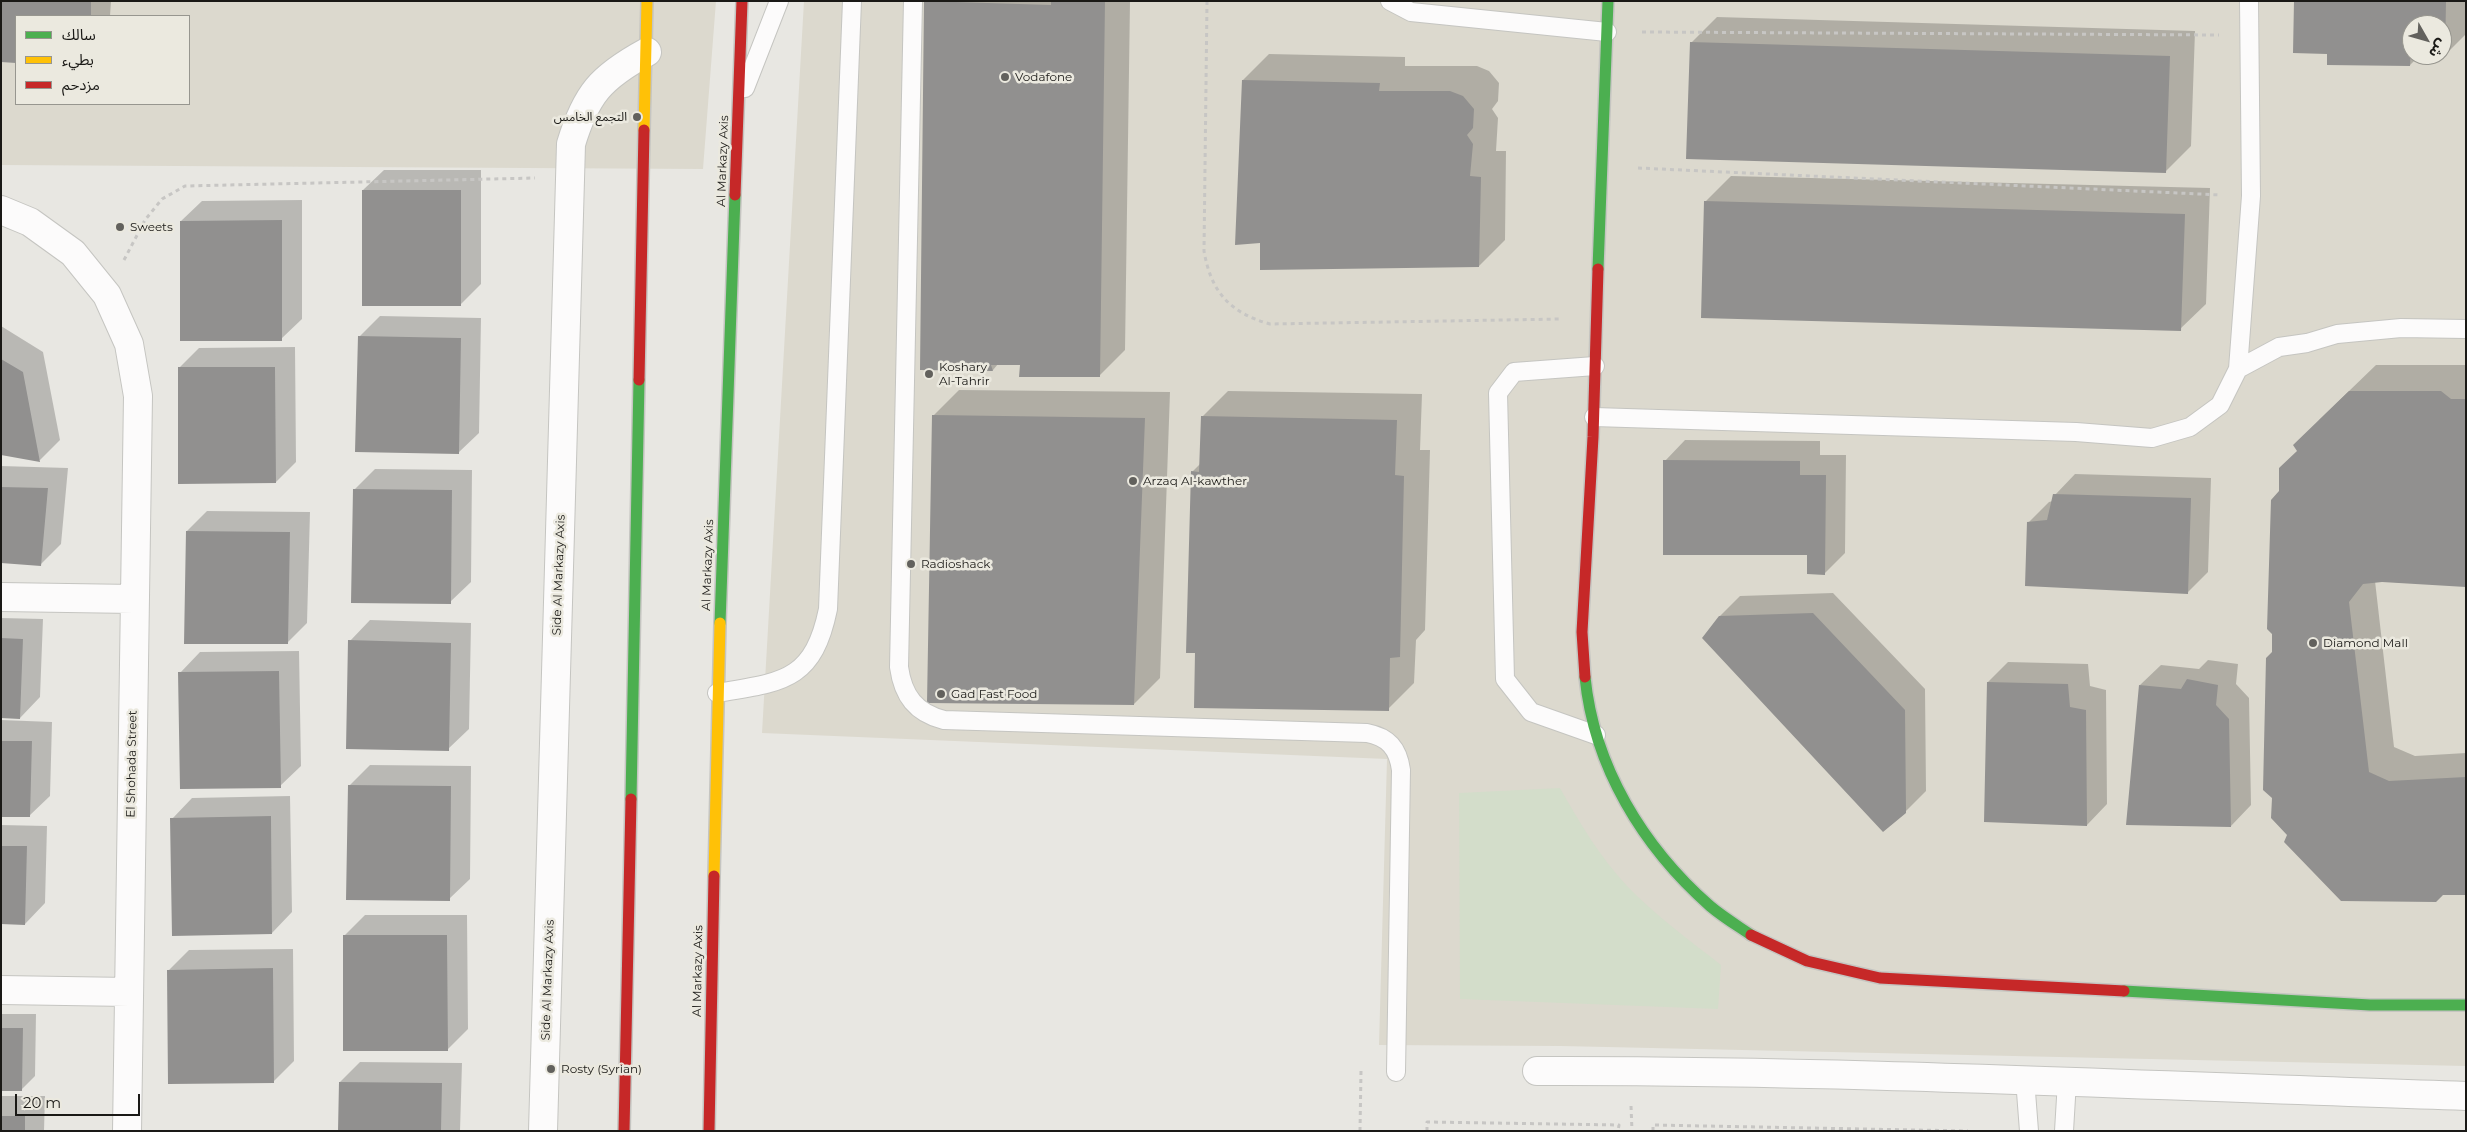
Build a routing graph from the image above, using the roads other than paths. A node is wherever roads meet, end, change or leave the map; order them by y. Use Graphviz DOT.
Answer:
graph roads {
  1 [pos="647,1"];
  2 [pos="742,1"];
  3 [pos="779,1"];
  4 [pos="852,1"];
  5 [pos="913,1"];
  6 [pos="1390,1"];
  7 [pos="1608,1"];
  8 [pos="2249,1"];
  9 [pos="1607,32"];
  10 [pos="647,52"];
  11 [pos="739,102"];
  12 [pos="1,210"];
  13 [pos="2466,329"];
  14 [pos="1595,366"];
  15 [pos="2238,369"];
  16 [pos="1594,417"];
  17 [pos="1,597"];
  18 [pos="134,599"];
  19 [pos="718,693"];
  20 [pos="1596,735"];
  21 [pos="1,990"];
  22 [pos="129,992"];
  23 [pos="2466,1005"];
  24 [pos="1537,1071"];
  25 [pos="1396,1072"];
  26 [pos="2025,1079"];
  27 [pos="2068,1081"];
  28 [pos="2466,1096"];
  29 [pos="127,1131"];
  30 [pos="543,1131"];
  31 [pos="624,1131"];
  32 [pos="709,1131"];
  33 [pos="2028,1131"];
  34 [pos="2064,1131"];
  1 -- 10 [label="main road"];
  2 -- 11 [label="main road, Al Markazy Axis"];
  3 -- 11 [label="lane"];
  4 -- 19 [label="lane"];
  5 -- 25 [label="lane"];
  6 -- 9 [label="lane"];
  7 -- 9 [label="main road"];
  8 -- 15 [label="lane"];
  9 -- 14 [label="main road"];
  10 -- 30 [label="street, Side Al Markazy Axis"];
  10 -- 31 [label="main road"];
  11 -- 19 [label="main road, Al Markazy Axis"];
  12 -- 18 [label="street, El Shohada Street"];
  13 -- 15 [label="lane"];
  14 -- 16 [label="main road"];
  14 -- 20 [label="lane"];
  15 -- 16 [label="lane"];
  16 -- 20 [label="main road"];
  17 -- 18 [label="street"];
  18 -- 22 [label="street, El Shohada Street"];
  19 -- 32 [label="main road, Al Markazy Axis"];
  20 -- 23 [label="main road"];
  21 -- 22 [label="street"];
  22 -- 29 [label="street, El Shohada Street"];
  24 -- 26 [label="street"];
  26 -- 27 [label="street"];
  26 -- 33 [label="lane"];
  27 -- 28 [label="street"];
  27 -- 34 [label="lane"];
}
